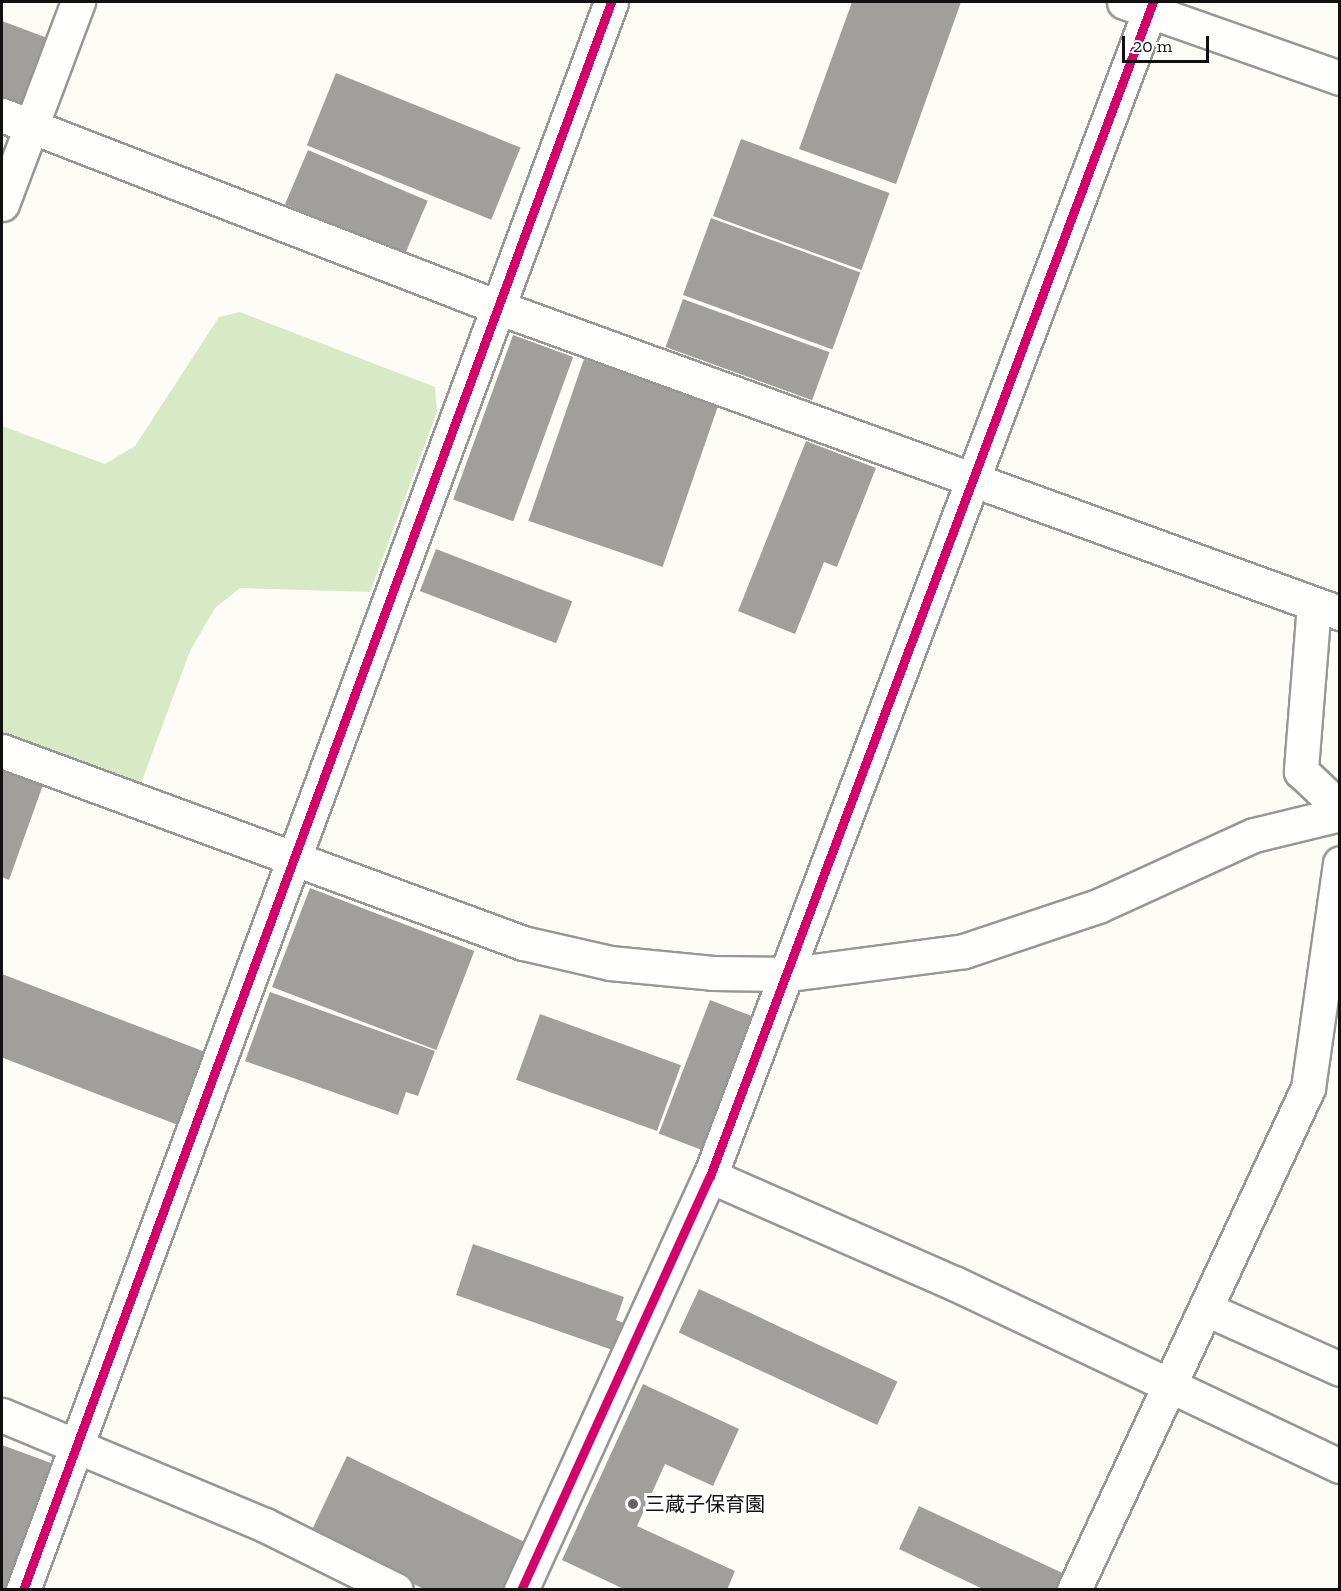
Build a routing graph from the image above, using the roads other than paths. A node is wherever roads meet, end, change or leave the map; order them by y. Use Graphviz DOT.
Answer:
graph roads {
  1 [pos="78,2"];
  2 [pos="611,2"];
  3 [pos="1142,5"];
  4 [pos="1340,78"];
  5 [pos="2,115"];
  6 [pos="32,127"];
  7 [pos="2,204"];
  8 [pos="500,308"];
  9 [pos="971,480"];
  10 [pos="1327,608"];
  11 [pos="2,751"];
  12 [pos="1340,808"];
  13 [pos="1340,814"];
  14 [pos="296,856"];
  15 [pos="1340,863"];
  16 [pos="790,974"];
  17 [pos="710,1176"];
  18 [pos="1206,1309"];
  19 [pos="1340,1369"];
  20 [pos="1171,1387"];
  21 [pos="2,1415"];
  22 [pos="76,1444"];
  23 [pos="1340,1466"];
  24 [pos="23,1590"];
  25 [pos="396,1590"];
  26 [pos="521,1590"];
  27 [pos="1074,1590"];
  1 -- 6 [label="street"];
  2 -- 8 [label="street"];
  3 -- 4 [label="street"];
  3 -- 9 [label="street"];
  5 -- 6 [label="street"];
  6 -- 7 [label="street"];
  6 -- 8 [label="street"];
  8 -- 9 [label="street"];
  8 -- 14 [label="street"];
  9 -- 10 [label="street"];
  9 -- 16 [label="street"];
  10 -- 12 [label="street"];
  11 -- 14 [label="street"];
  13 -- 16 [label="street"];
  14 -- 16 [label="street"];
  14 -- 22 [label="street"];
  15 -- 18 [label="street"];
  16 -- 17 [label="street"];
  17 -- 20 [label="street"];
  17 -- 26 [label="street"];
  18 -- 19 [label="street"];
  18 -- 20 [label="street"];
  20 -- 23 [label="street"];
  20 -- 27 [label="street"];
  21 -- 22 [label="street"];
  22 -- 24 [label="street"];
  22 -- 25 [label="street"];
}
